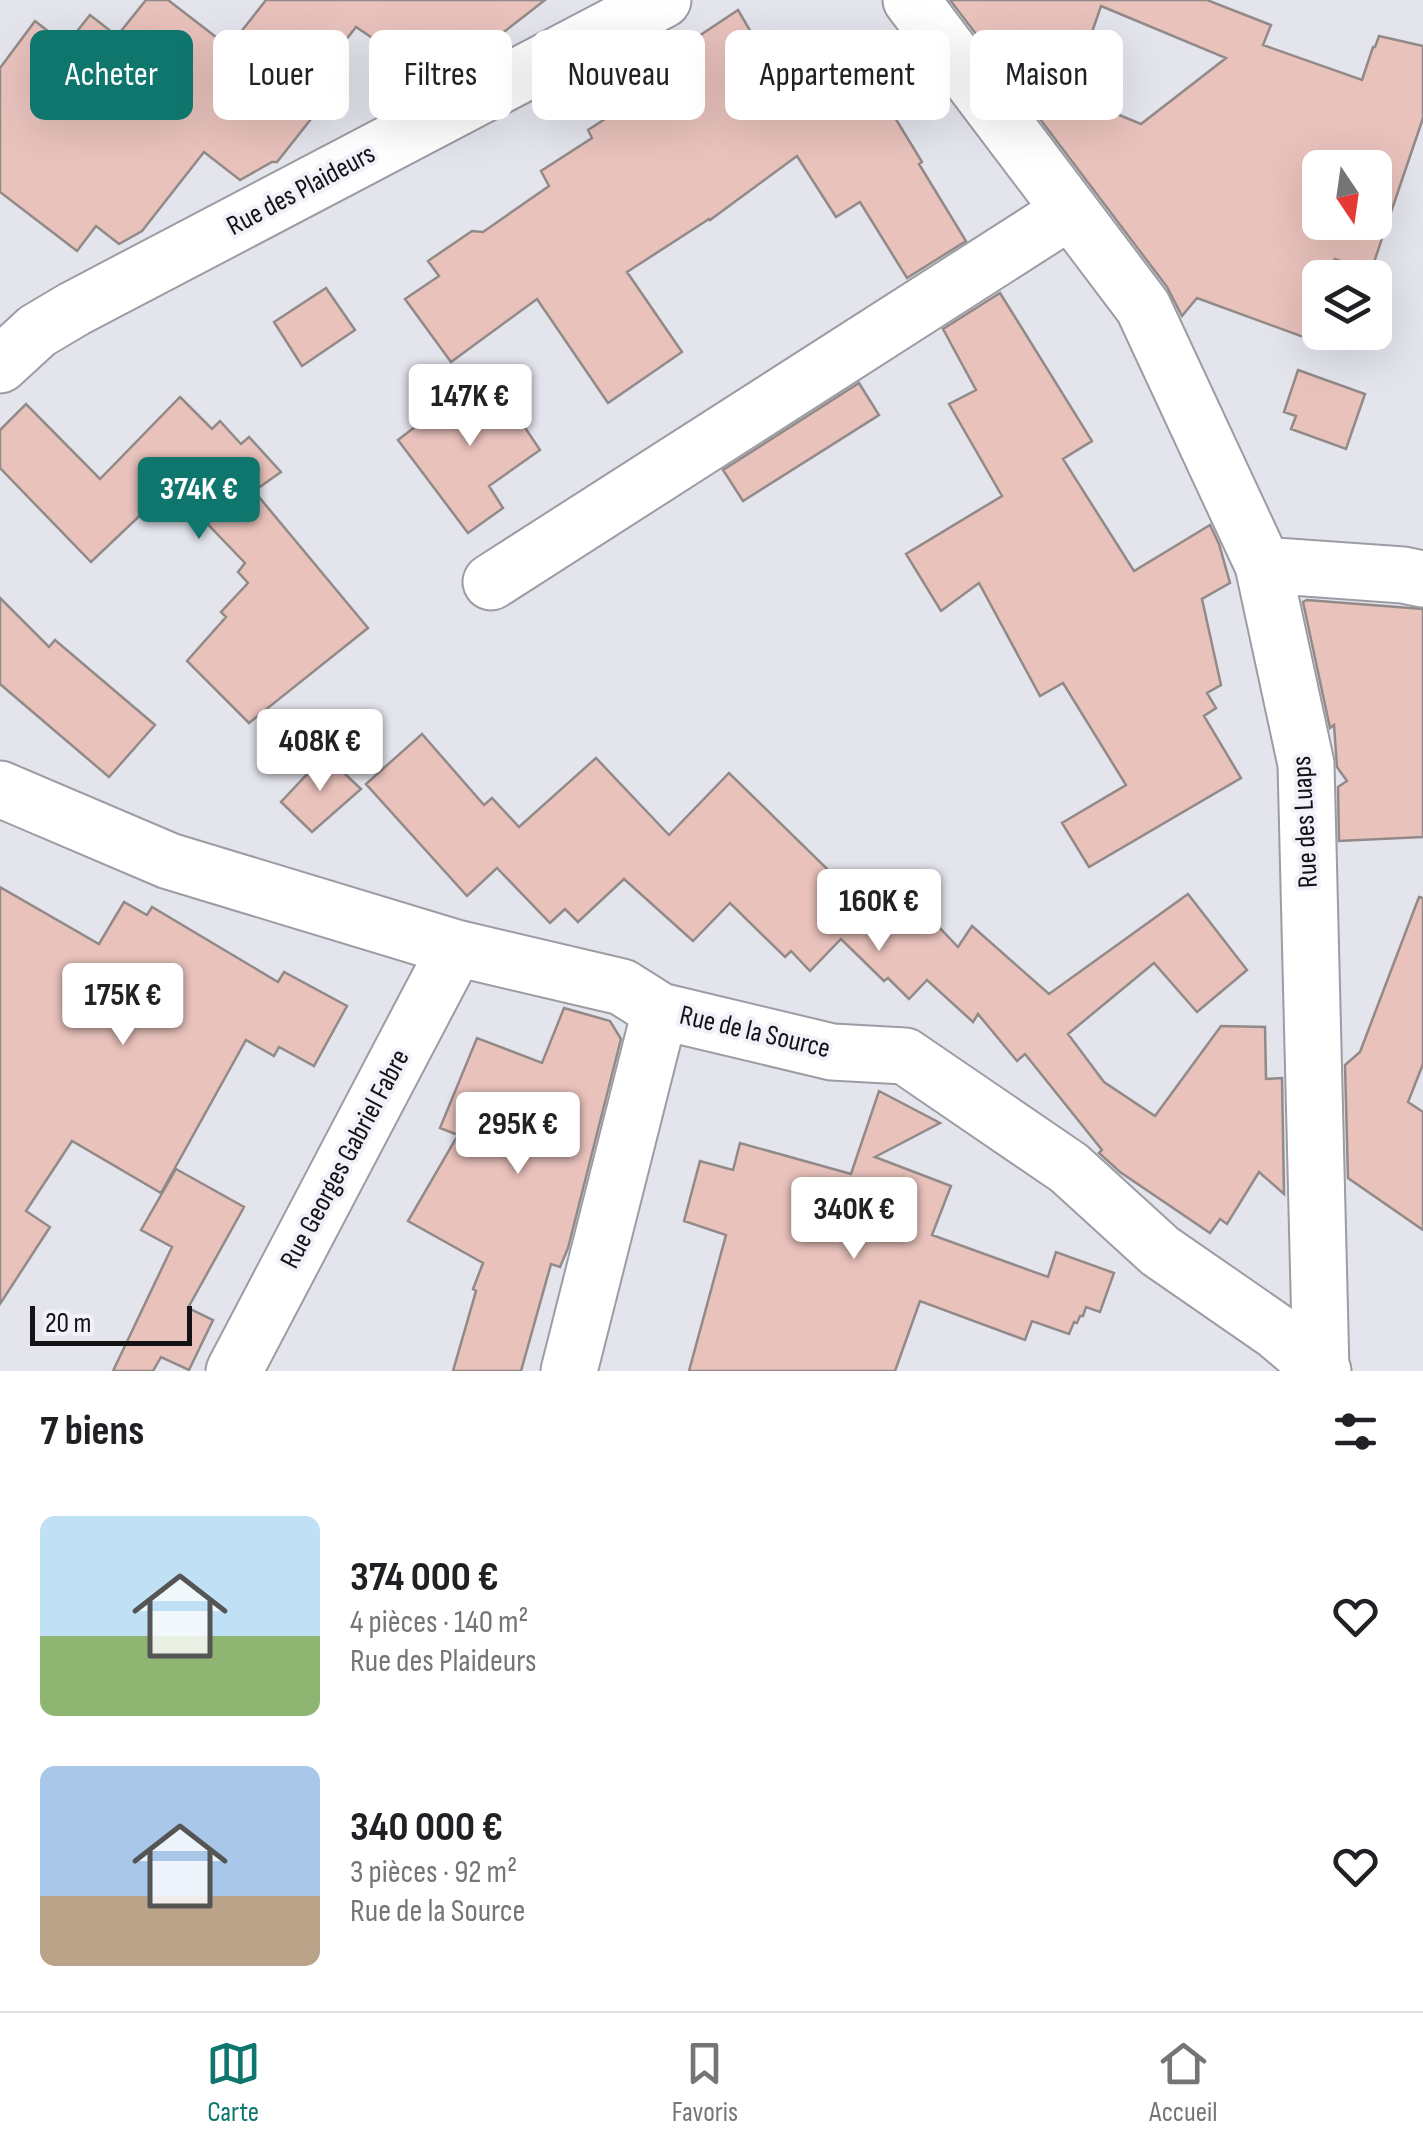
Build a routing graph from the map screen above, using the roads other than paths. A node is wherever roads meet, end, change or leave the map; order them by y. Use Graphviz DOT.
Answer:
graph roads {
  1 [pos="663,0"];
  2 [pos="911,0"];
  3 [pos="1070,210"];
  4 [pos="0,365"];
  5 [pos="1263,565"];
  6 [pos="1423,578"];
  7 [pos="491,582"];
  8 [pos="0,789"];
  9 [pos="456,948"];
  10 [pos="660,1011"];
  11 [pos="1322,1370"];
  12 [pos="234,1371"];
  13 [pos="569,1371"];
  1 -- 4 [label="street, Rue des Plaideurs"];
  2 -- 3 [label="street, Rue des Luaps"];
  3 -- 5 [label="street, Rue des Luaps"];
  3 -- 7 [label="street"];
  5 -- 6 [label="street"];
  5 -- 11 [label="street, Rue des Luaps"];
  8 -- 9 [label="street, Rue de la Source"];
  9 -- 10 [label="street, Rue de la Source"];
  9 -- 12 [label="street, Rue Georges Gabriel Fabre"];
  10 -- 11 [label="street, Rue de la Source"];
  10 -- 13 [label="street"];
}
